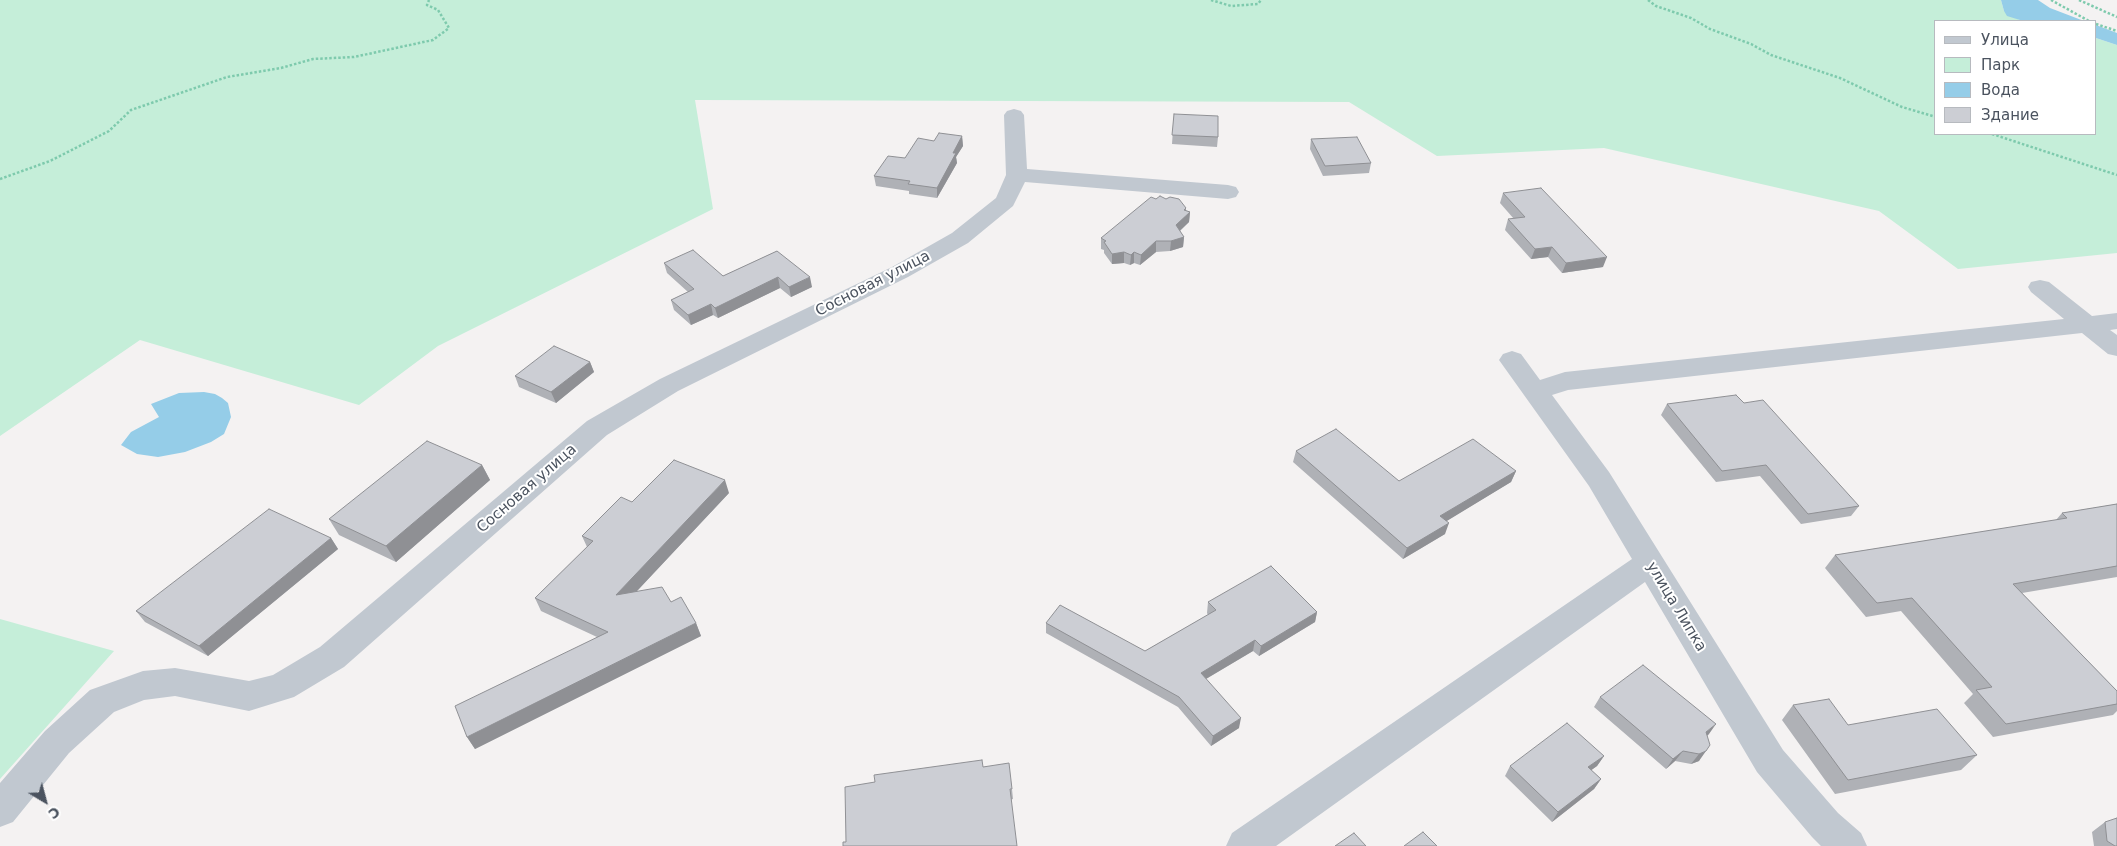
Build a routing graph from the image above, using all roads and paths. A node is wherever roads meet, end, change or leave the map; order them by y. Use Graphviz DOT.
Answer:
graph roads {
  1 [pos="429,0"];
  2 [pos="1211,0"];
  3 [pos="1261,0"];
  4 [pos="1648,0"];
  5 [pos="2051,0"];
  6 [pos="2078,0"];
  7 [pos="2117,17"];
  8 [pos="2088,20"];
  9 [pos="2097,24"];
  10 [pos="2117,31"];
  11 [pos="1014,115"];
  12 [pos="1934,116"];
  13 [pos="1995,135"];
  14 [pos="1017,175"];
  15 [pos="2117,175"];
  16 [pos="0,179"];
  17 [pos="1228,192"];
  18 [pos="2040,287"];
  19 [pos="2117,321"];
  20 [pos="2086,324"];
  21 [pos="2117,348"];
  22 [pos="1512,360"];
  23 [pos="1534,390"];
  24 [pos="1650,563"];
  25 [pos="0,810"];
  26 [pos="1245,846"];
  27 [pos="1848,846"];
  1 -- 16 [label="path"];
  2 -- 3 [label="path"];
  4 -- 12 [label="path"];
  5 -- 8 [label="path"];
  6 -- 7 [label="path"];
  9 -- 10 [label="path"];
  11 -- 14 [label="street, Сосновая улица"];
  13 -- 15 [label="path"];
  14 -- 17 [label="street"];
  14 -- 25 [label="street, Сосновая улица"];
  18 -- 20 [label="street"];
  19 -- 20 [label="street"];
  20 -- 21 [label="street"];
  20 -- 23 [label="street"];
  22 -- 23 [label="street, улица Липка"];
  23 -- 24 [label="street, улица Липка"];
  24 -- 26 [label="street"];
  24 -- 27 [label="street, улица Липка"];
}
